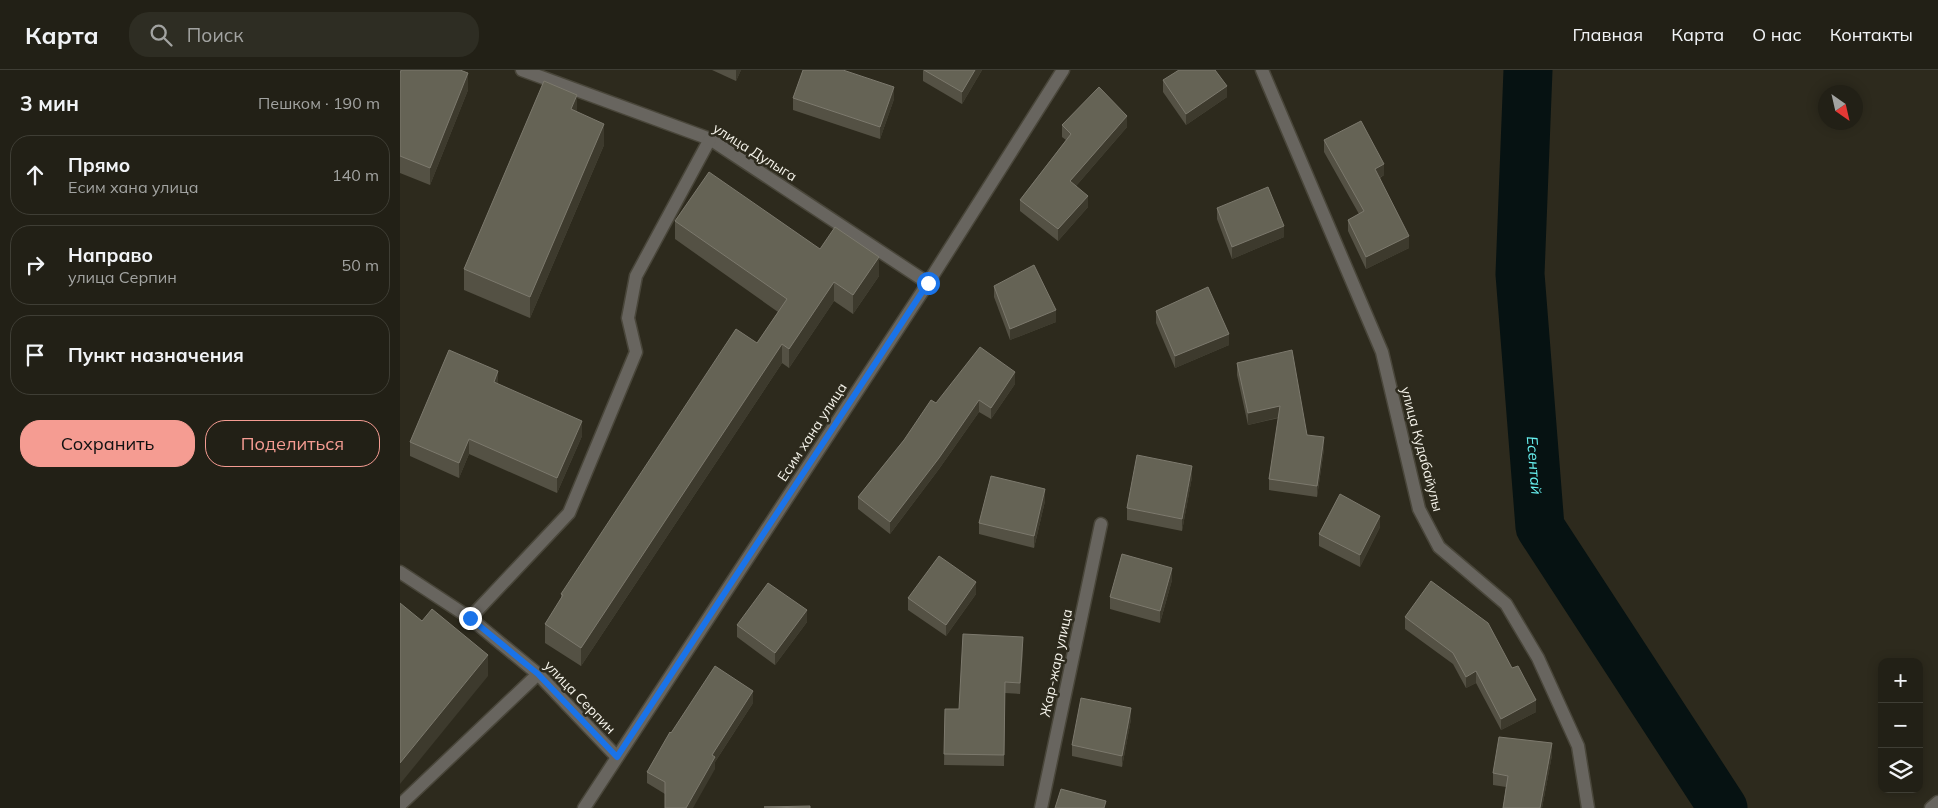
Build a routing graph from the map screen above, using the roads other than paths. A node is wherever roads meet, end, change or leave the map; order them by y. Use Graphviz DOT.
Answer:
graph roads {
  1 [pos="522,70"];
  2 [pos="1063,70"];
  3 [pos="1262,70"];
  4 [pos="710,139"];
  5 [pos="928,283"];
  6 [pos="1101,524"];
  7 [pos="400,572"];
  8 [pos="470,618"];
  9 [pos="538,674"];
  10 [pos="617,757"];
  11 [pos="1938,802"];
  12 [pos="400,806"];
  13 [pos="584,808"];
  14 [pos="1041,808"];
  15 [pos="1588,808"];
  16 [pos="1931,808"];
  1 -- 4 [label="street, улица Дулыга"];
  2 -- 5 [label="street, Есим хана улица"];
  3 -- 15 [label="street, улица Кудабайулы"];
  4 -- 5 [label="street, улица Дулыга"];
  4 -- 8 [label="street"];
  5 -- 10 [label="street, Есим хана улица"];
  6 -- 14 [label="street, Жар-жар улица"];
  7 -- 8 [label="street, улица Серпин"];
  8 -- 9 [label="street, улица Серпин"];
  9 -- 10 [label="street, улица Серпин"];
  9 -- 12 [label="street"];
  10 -- 13 [label="street, Есим хана улица"];
  11 -- 16 [label="street"];
}
